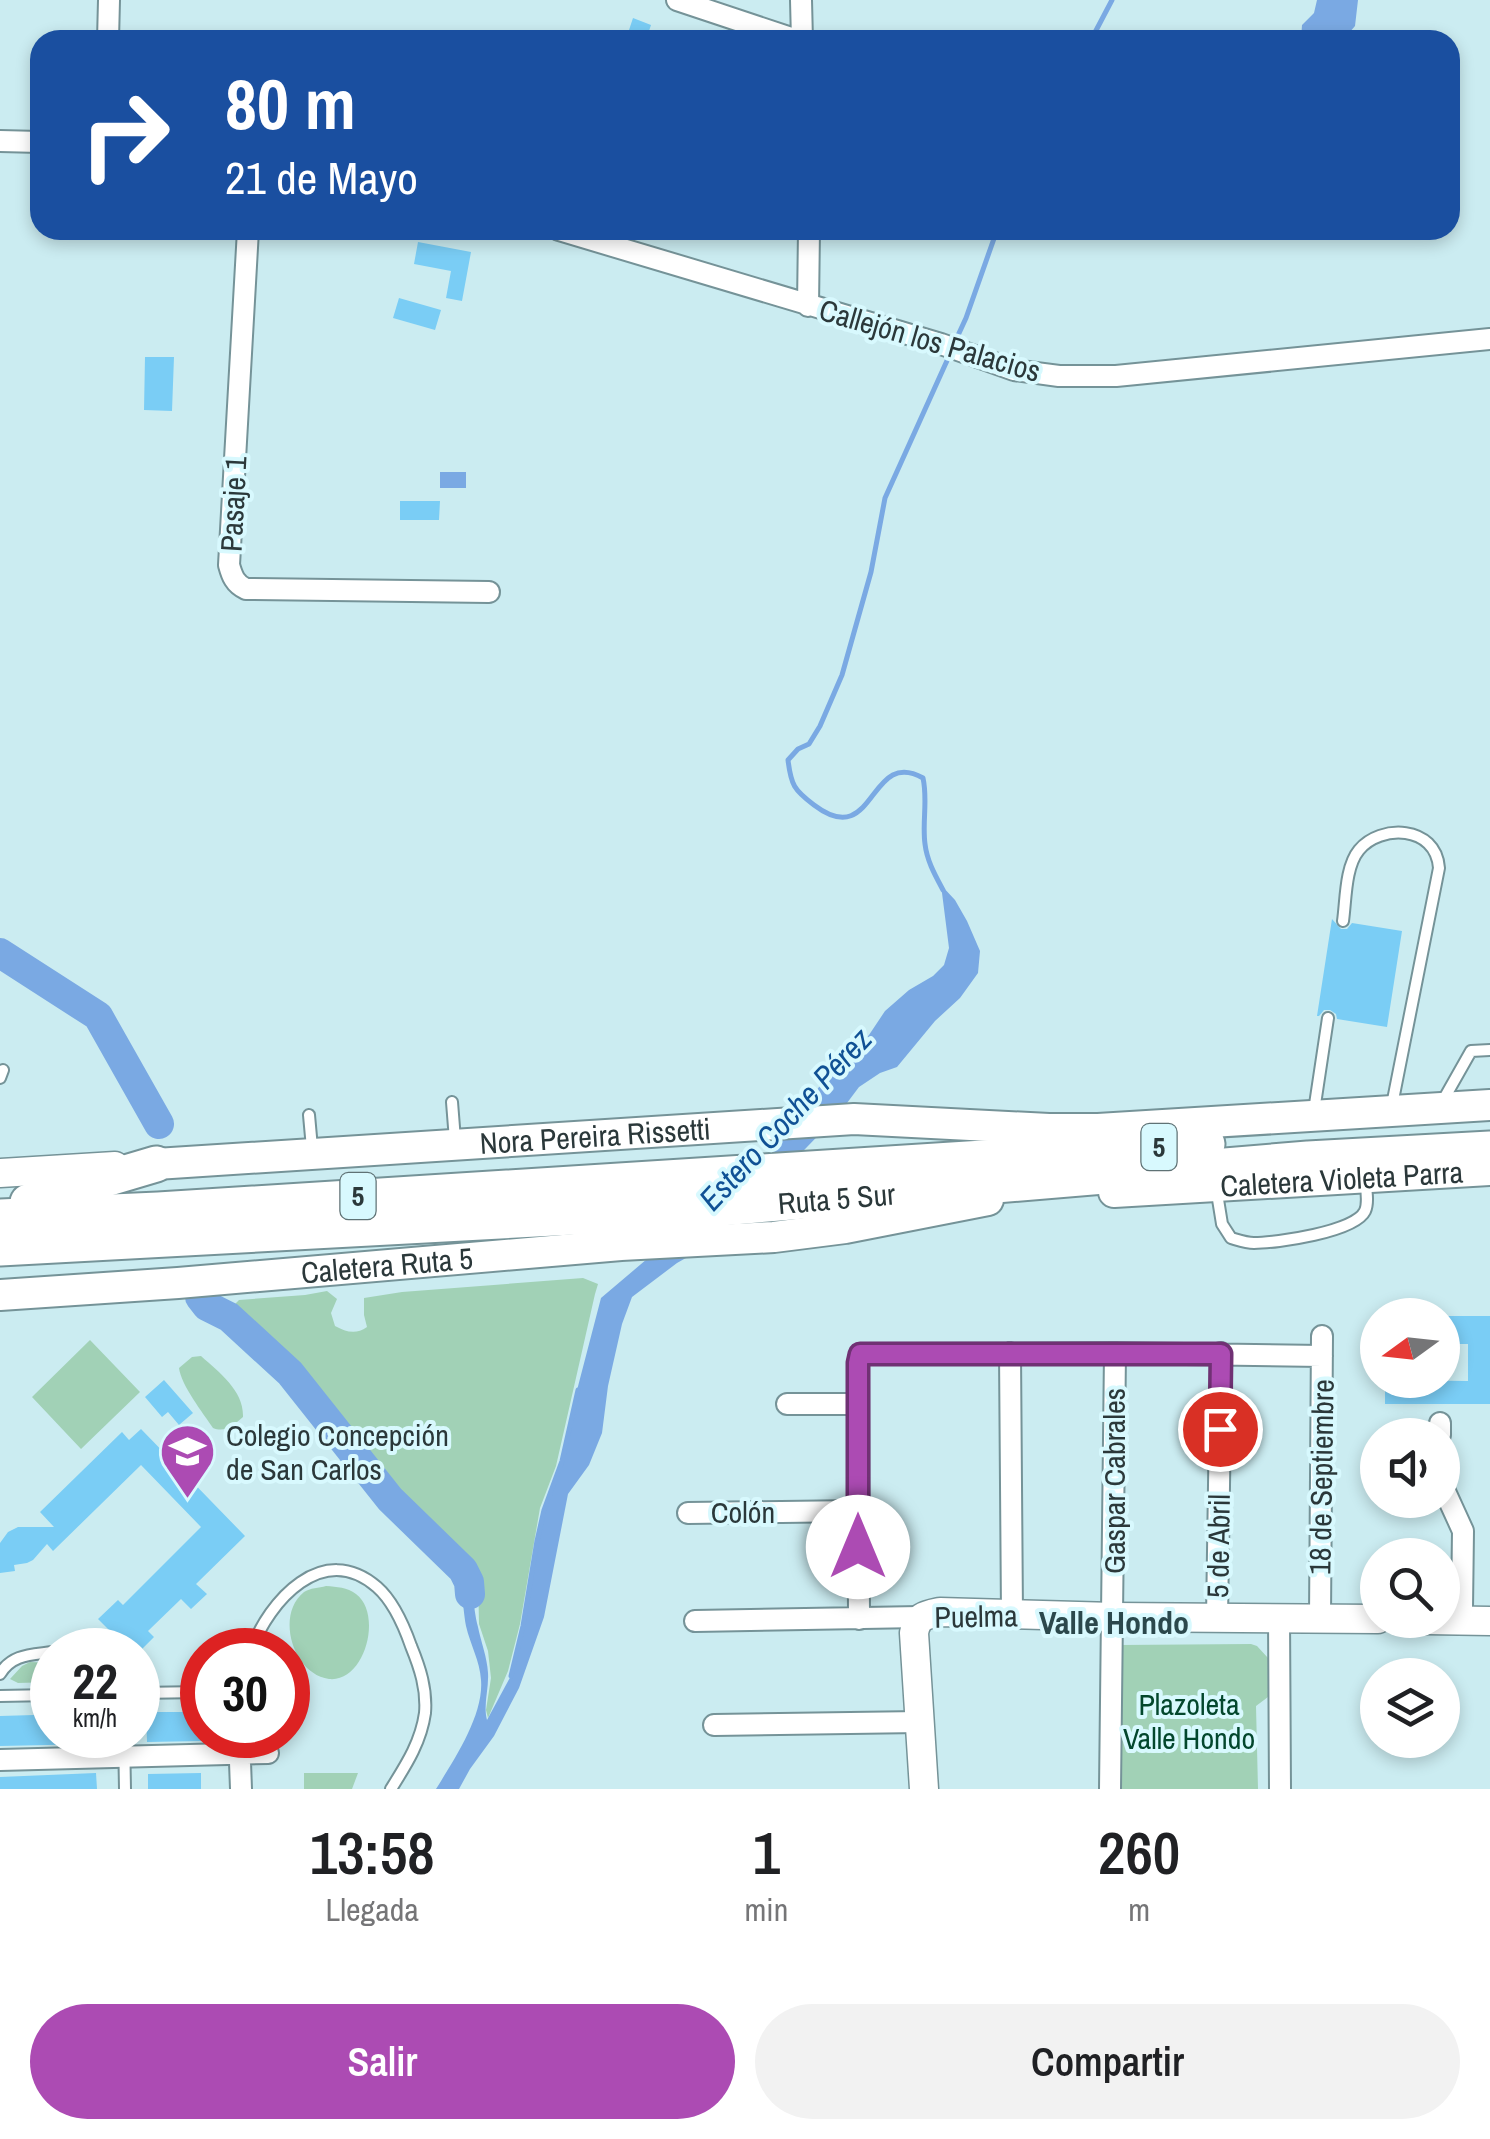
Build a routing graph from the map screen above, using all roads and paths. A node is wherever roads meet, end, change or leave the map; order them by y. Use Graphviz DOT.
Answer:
graph roads {
  1 [pos="108,0"];
  2 [pos="676,0"];
  3 [pos="801,0"];
  4 [pos="108,30"];
  5 [pos="768,30"];
  6 [pos="800,30"];
  7 [pos="0,141"];
  8 [pos="30,142"];
  9 [pos="247,240"];
  10 [pos="592,240"];
  11 [pos="809,240"];
  12 [pos="808,306"];
  13 [pos="1490,339"];
  14 [pos="489,592"];
  15 [pos="1343,921"];
  16 [pos="1328,1018"];
  17 [pos="1490,1050"];
  18 [pos="452,1102"];
  19 [pos="1490,1105"];
  20 [pos="1438,1108"];
  21 [pos="1390,1111"];
  22 [pos="309,1115"];
  23 [pos="1313,1116"];
  24 [pos="1490,1126"];
  25 [pos="455,1146"];
  26 [pos="1490,1148"];
  27 [pos="312,1154"];
  28 [pos="156,1164"];
  29 [pos="1490,1170"];
  30 [pos="0,1173"];
  31 [pos="1365,1178"];
  32 [pos="1216,1186"];
  33 [pos="0,1208"];
  34 [pos="0,1217"];
  35 [pos="774,1237"];
  36 [pos="0,1248"];
  37 [pos="0,1295"];
  38 [pos="1115,1352"];
  39 [pos="1010,1353"];
  40 [pos="1221,1354"];
  41 [pos="787,1404"];
  42 [pos="858,1404"];
  43 [pos="858,1512"];
  44 [pos="688,1513"];
  45 [pos="1457,1518"];
  46 [pos="1012,1615"];
  47 [pos="920,1617"];
  48 [pos="1114,1618"];
  49 [pos="1217,1618"];
  50 [pos="1279,1618"];
  51 [pos="1320,1618"];
  52 [pos="859,1619"];
  53 [pos="1360,1619"];
  54 [pos="694,1621"];
  55 [pos="1477,1621"];
  56 [pos="261,1628"];
  57 [pos="30,1655"];
  58 [pos="0,1674"];
  59 [pos="30,1695"];
  60 [pos="0,1696"];
  61 [pos="920,1722"];
  62 [pos="714,1724"];
  63 [pos="30,1757"];
  64 [pos="125,1758"];
  65 [pos="240,1758"];
  66 [pos="0,1760"];
  67 [pos="126,1789"];
  68 [pos="241,1789"];
  69 [pos="391,1789"];
  70 [pos="924,1789"];
  71 [pos="1110,1789"];
  72 [pos="1280,1789"];
  1 -- 4 [label="street"];
  2 -- 5 [label="street"];
  3 -- 6 [label="street"];
  7 -- 8 [label="street"];
  9 -- 14 [label="street, Pasaje 1"];
  10 -- 12 [label="street, Callejón los Palacios"];
  11 -- 12 [label="street"];
  12 -- 13 [label="street, Callejón los Palacios"];
  15 -- 21 [label="lane"];
  16 -- 23 [label="lane"];
  17 -- 20 [label="lane"];
  18 -- 25 [label="lane"];
  19 -- 20 [label="main road, Nora Pereira Rissetti"];
  20 -- 21 [label="main road, Nora Pereira Rissetti"];
  21 -- 23 [label="main road, Nora Pereira Rissetti"];
  22 -- 27 [label="lane"];
  23 -- 25 [label="main road, Nora Pereira Rissetti"];
  24 -- 34 [label="highway, Ruta 5 Sur / 5"];
  25 -- 27 [label="main road, Nora Pereira Rissetti"];
  26 -- 36 [label="highway, Ruta 5 Sur / 5"];
  27 -- 28 [label="main road, Nora Pereira Rissetti"];
  28 -- 30 [label="street, Nora Pereira Rissetti"];
  28 -- 33 [label="highway"];
  29 -- 31 [label="main road, Caletera Violeta Parra"];
  31 -- 32 [label="main road, Caletera Violeta Parra"];
  31 -- 32 [label="lane"];
  32 -- 35 [label="main road, Caletera Violeta Parra"];
  35 -- 37 [label="main road, Caletera Ruta 5"];
  38 -- 39 [label="street"];
  38 -- 40 [label="street"];
  38 -- 48 [label="street, Gaspar Cabrales"];
  39 -- 42 [label="street"];
  39 -- 46 [label="street"];
  40 -- 49 [label="street, 5 de Abril"];
  40 -- 51 [label="street, 18 de Septiembre"];
  41 -- 42 [label="street"];
  42 -- 43 [label="street"];
  43 -- 44 [label="street, Colón"];
  43 -- 52 [label="street"];
  45 -- 55 [label="street"];
  46 -- 47 [label="street, Puelma"];
  46 -- 48 [label="street, Puelma"];
  47 -- 52 [label="street, Puelma"];
  47 -- 61 [label="street"];
  48 -- 49 [label="street, Puelma"];
  48 -- 71 [label="street, Gaspar Cabrales"];
  49 -- 50 [label="street, Puelma"];
  50 -- 51 [label="street, Puelma"];
  50 -- 72 [label="street"];
  51 -- 53 [label="street, Puelma"];
  52 -- 54 [label="street, Puelma"];
  56 -- 69 [label="lane"];
  57 -- 58 [label="lane"];
  59 -- 60 [label="lane"];
  61 -- 62 [label="street"];
  61 -- 70 [label="street"];
  63 -- 66 [label="street"];
  64 -- 67 [label="lane"];
  65 -- 68 [label="street"];
}
